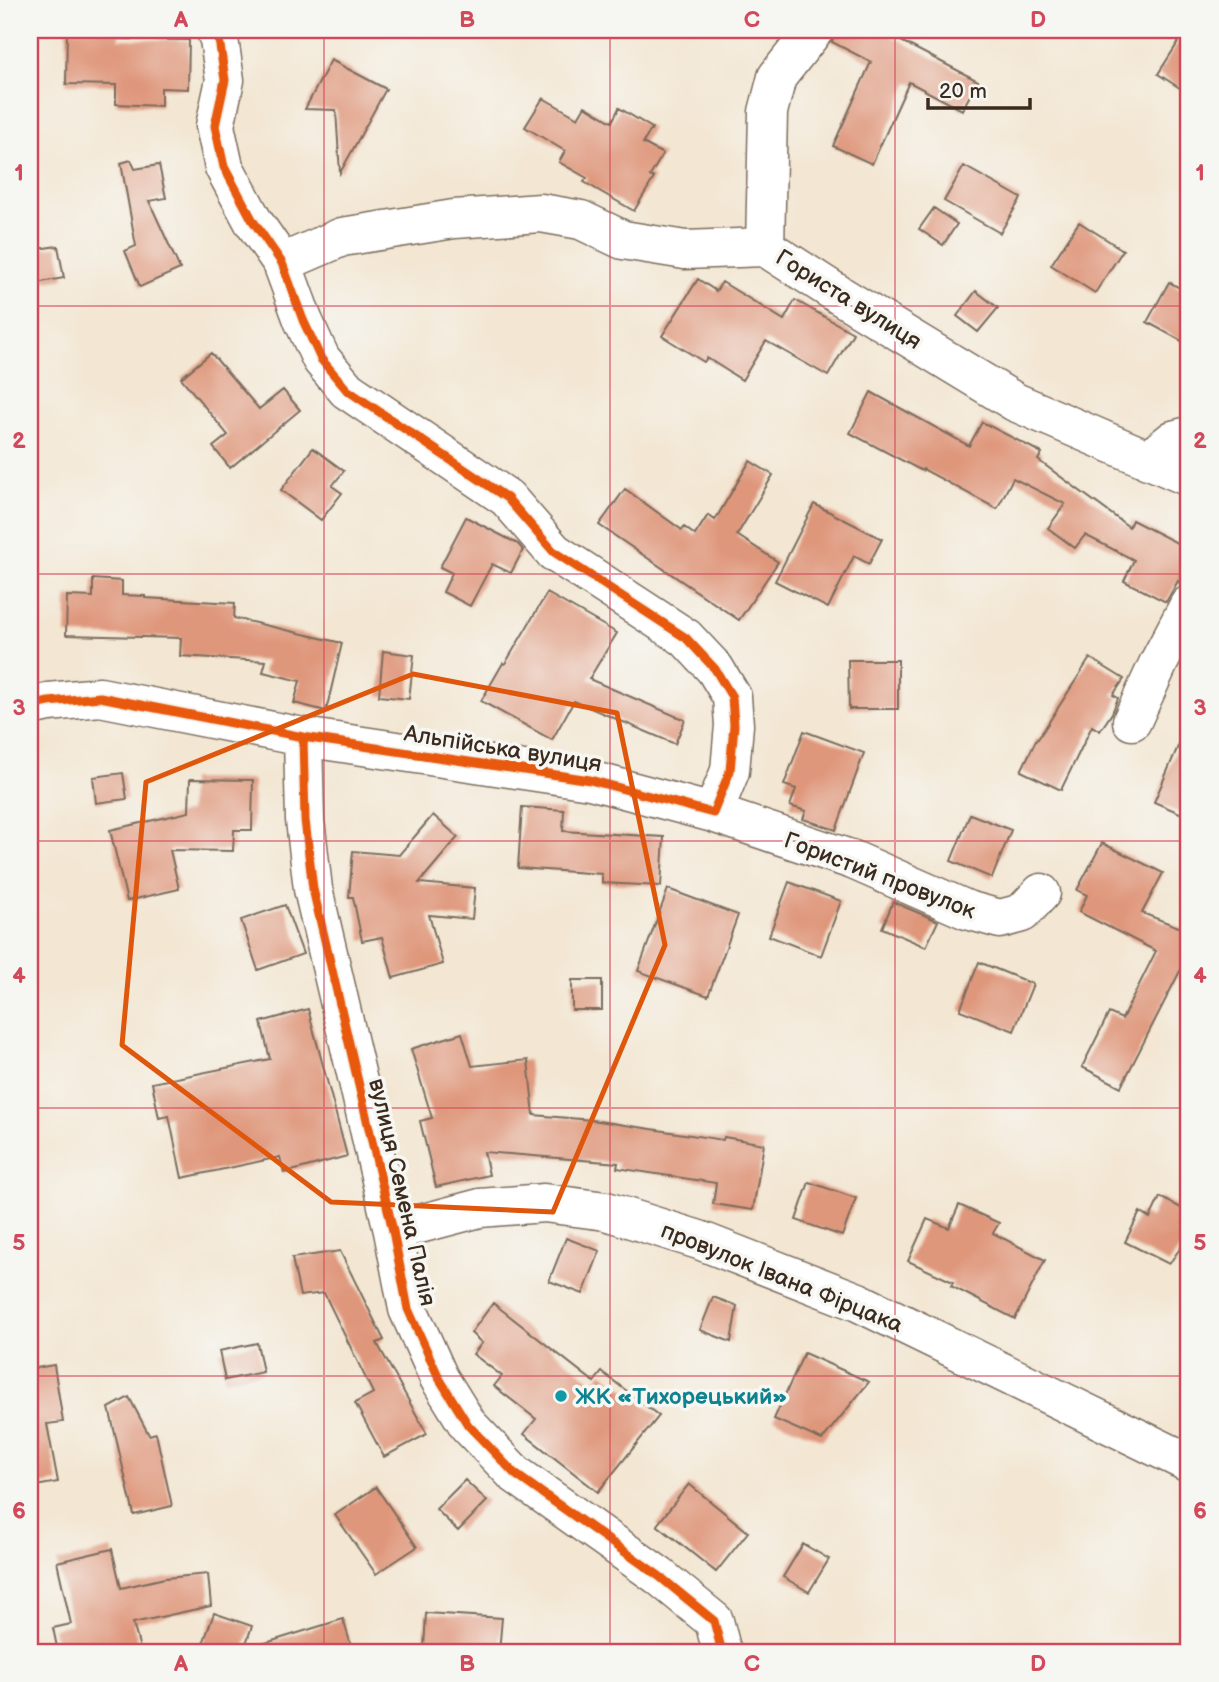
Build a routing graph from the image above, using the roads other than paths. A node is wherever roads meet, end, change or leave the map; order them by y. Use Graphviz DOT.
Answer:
graph roads {
  1 [pos="215,30"];
  2 [pos="814,30"];
  3 [pos="765,247"];
  4 [pos="282,262"];
  5 [pos="1189,436"];
  6 [pos="1148,460"];
  7 [pos="1189,477"];
  8 [pos="1189,605"];
  9 [pos="30,706"];
  10 [pos="1132,721"];
  11 [pos="303,737"];
  12 [pos="713,813"];
  13 [pos="1041,893"];
  14 [pos="393,1231"];
  15 [pos="1189,1462"];
  16 [pos="722,1652"];
  1 -- 4 [label="street"];
  2 -- 3 [label="street"];
  3 -- 4 [label="street, Гориста вулиця"];
  3 -- 6 [label="street, Гориста вулиця"];
  4 -- 12 [label="street"];
  5 -- 6 [label="street"];
  6 -- 7 [label="street, Гориста вулиця"];
  8 -- 10 [label="street"];
  9 -- 11 [label="street, Альпійська вулиця"];
  11 -- 12 [label="street, Альпійська вулиця"];
  11 -- 14 [label="street, вулиця Семена Палія"];
  12 -- 13 [label="street, Гористий провулок"];
  14 -- 15 [label="street, провулок Івана Фірцака"];
  14 -- 16 [label="street, вулиця Семена Палія"];
}
